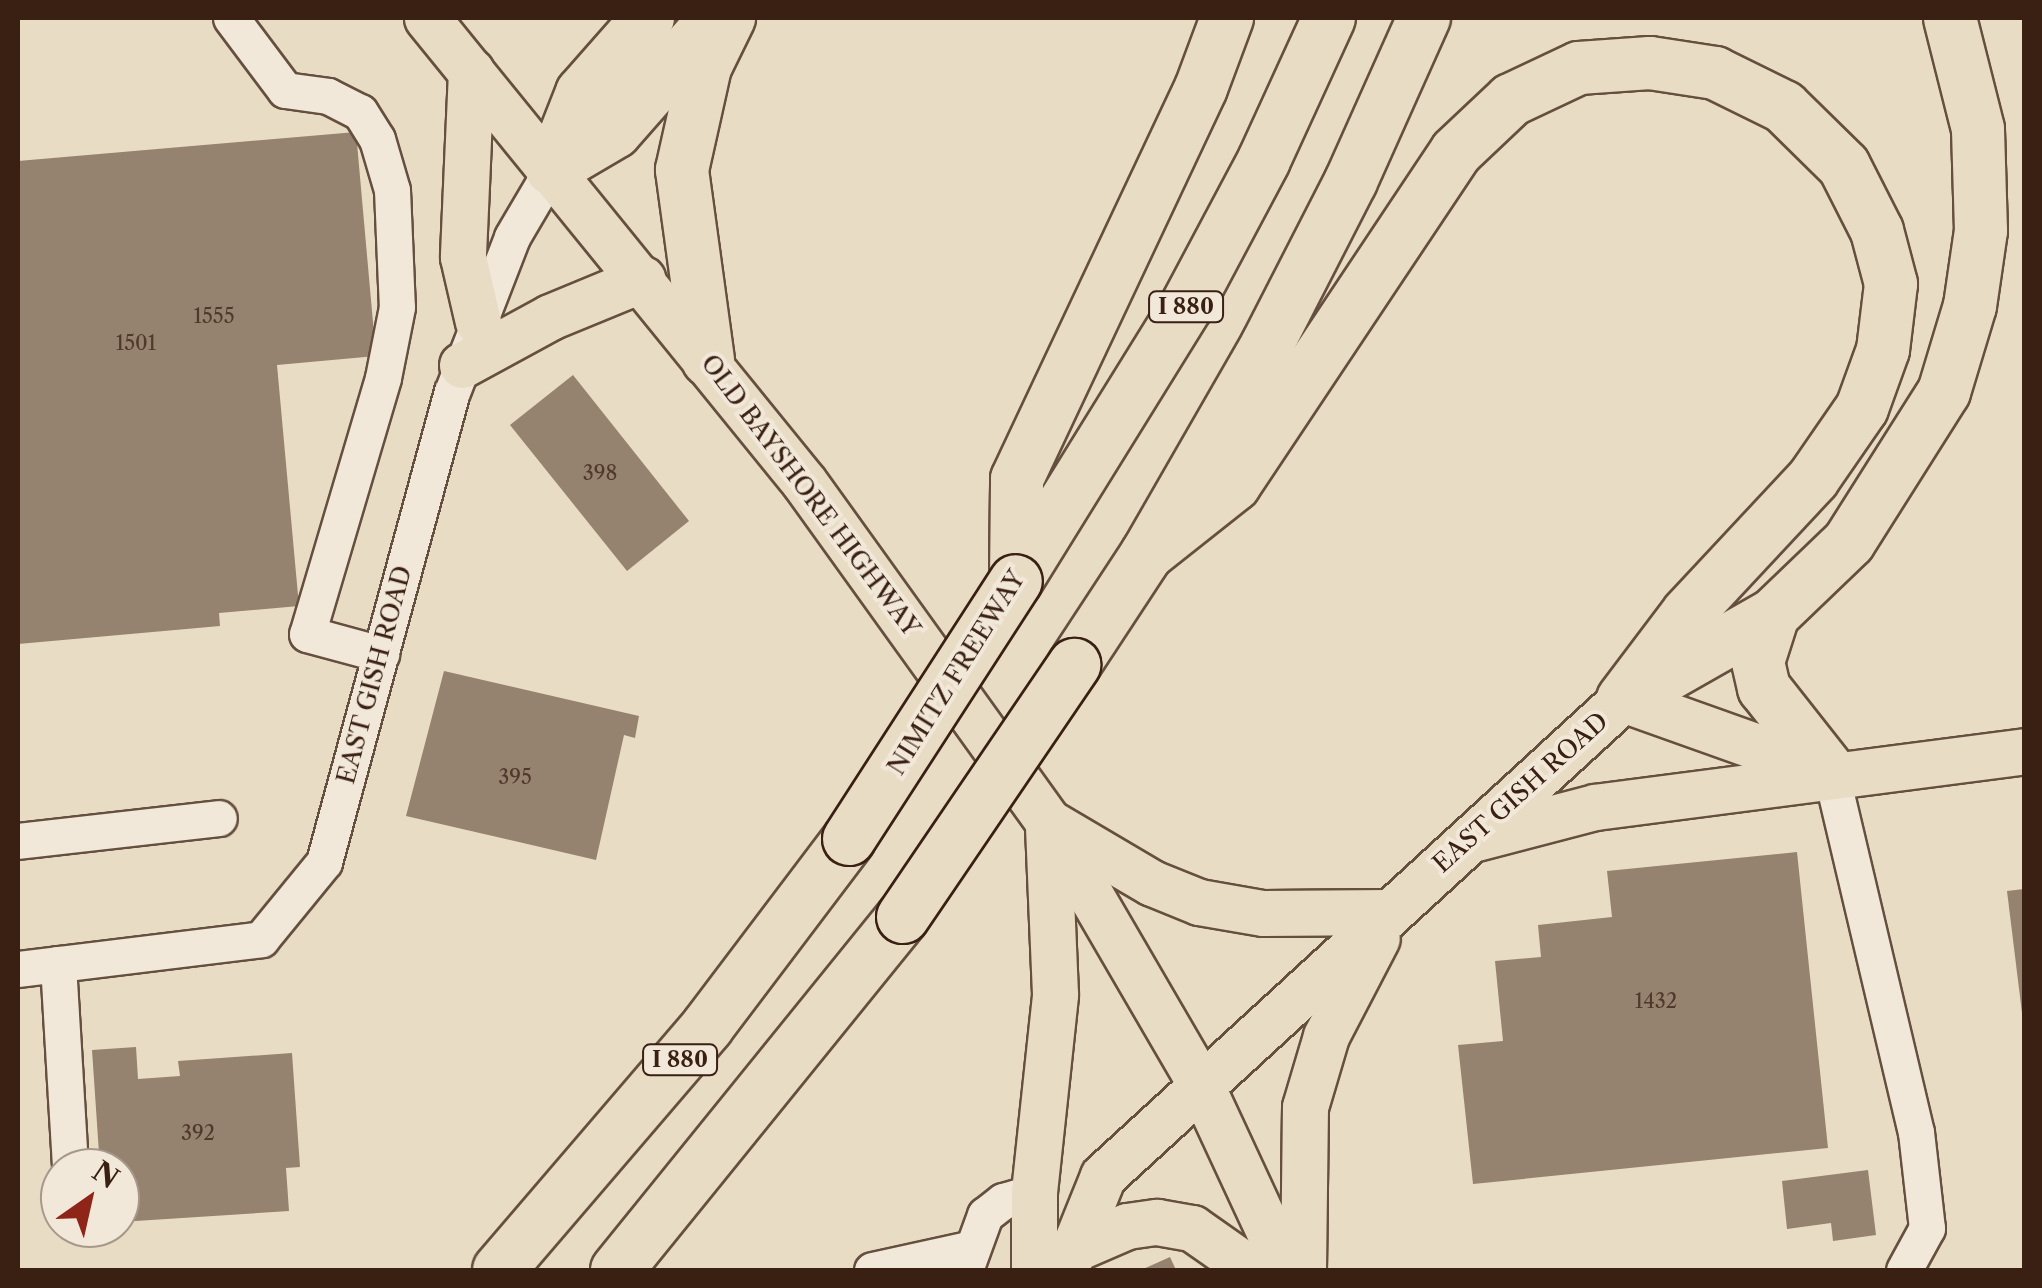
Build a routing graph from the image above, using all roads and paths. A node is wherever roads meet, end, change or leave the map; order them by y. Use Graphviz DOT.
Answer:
graph roads {
  1 [pos="231,18"];
  2 [pos="428,18"];
  3 [pos="648,18"];
  4 [pos="716,18"];
  5 [pos="730,18"];
  6 [pos="1228,18"];
  7 [pos="1329,18"];
  8 [pos="1424,18"];
  9 [pos="1950,18"];
  10 [pos="471,70"];
  11 [pos="552,169"];
  12 [pos="642,279"];
  13 [pos="478,322"];
  14 [pos="708,360"];
  15 [pos="462,366"];
  16 [pos="1146,554"];
  17 [pos="1016,581"];
  18 [pos="1772,616"];
  19 [pos="381,654"];
  20 [pos="1623,700"];
  21 [pos="2024,751"];
  22 [pos="1832,772"];
  23 [pos="219,818"];
  24 [pos="1048,822"];
  25 [pos="1469,840"];
  26 [pos="18,841"];
  27 [pos="1390,912"];
  28 [pos="58,964"];
  29 [pos="18,969"];
  30 [pos="1200,1084"];
  31 [pos="69,1148"];
  32 [pos="1034,1192"];
  33 [pos="967,1260"];
  34 [pos="1056,1264"];
  35 [pos="624,1266"];
  36 [pos="499,1270"];
  37 [pos="872,1270"];
  38 [pos="1252,1270"];
  39 [pos="1287,1270"];
  40 [pos="1303,1270"];
  41 [pos="1904,1270"];
  1 -- 19 [label="street"];
  2 -- 10 [label="main road, OLD BAYSHORE HIGHWAY"];
  3 -- 11 [label="highway"];
  4 -- 11 [label="highway"];
  5 -- 14 [label="highway"];
  6 -- 17 [label="highway"];
  7 -- 17 [label="highway, NIMITZ FREEWAY / I 880"];
  8 -- 16 [label="highway"];
  9 -- 18 [label="highway"];
  10 -- 11 [label="main road, OLD BAYSHORE HIGHWAY"];
  10 -- 13 [label="main road"];
  11 -- 12 [label="main road, OLD BAYSHORE HIGHWAY"];
  11 -- 13 [label="street, EAST GISH ROAD"];
  12 -- 14 [label="main road, OLD BAYSHORE HIGHWAY"];
  12 -- 15 [label="main road"];
  13 -- 15 [label="street, EAST GISH ROAD"];
  14 -- 24 [label="main road, OLD BAYSHORE HIGHWAY"];
  15 -- 19 [label="street, EAST GISH ROAD"];
  16 -- 20 [label="highway"];
  16 -- 35 [label="highway, bridge"];
  17 -- 36 [label="highway, NIMITZ FREEWAY / I 880, bridge"];
  18 -- 20 [label="highway"];
  18 -- 22 [label="highway"];
  19 -- 28 [label="street, EAST GISH ROAD"];
  20 -- 22 [label="main road, EAST GISH ROAD"];
  20 -- 25 [label="main road, EAST GISH ROAD"];
  21 -- 22 [label="main road, EAST GISH ROAD"];
  22 -- 25 [label="main road"];
  22 -- 41 [label="street"];
  23 -- 26 [label="street"];
  24 -- 27 [label="main road"];
  24 -- 30 [label="main road, OLD BAYSHORE HIGHWAY"];
  24 -- 32 [label="main road"];
  25 -- 27 [label="main road, EAST GISH ROAD"];
  27 -- 30 [label="main road, EAST GISH ROAD"];
  27 -- 40 [label="main road"];
  28 -- 29 [label="street, EAST GISH ROAD"];
  28 -- 31 [label="street"];
  30 -- 34 [label="main road, EAST GISH ROAD"];
  30 -- 39 [label="main road, OLD BAYSHORE HIGHWAY"];
  32 -- 33 [label="street"];
  32 -- 34 [label="main road"];
  33 -- 37 [label="street"];
  34 -- 38 [label="main road"];
}
